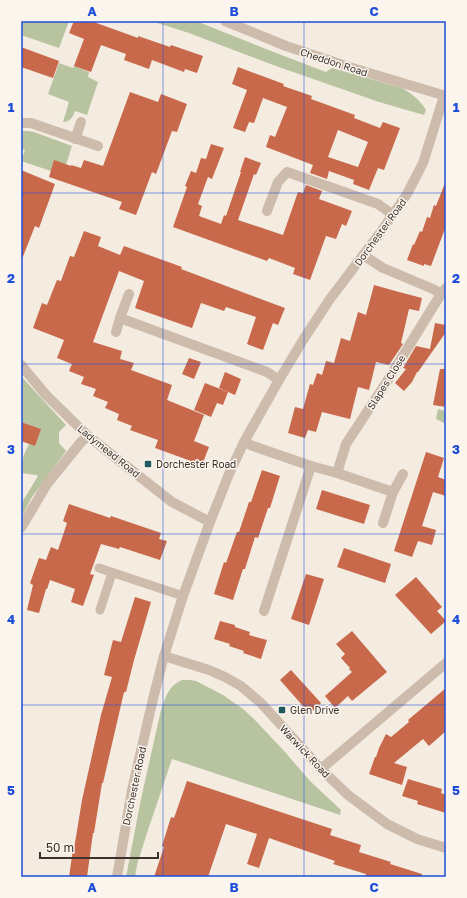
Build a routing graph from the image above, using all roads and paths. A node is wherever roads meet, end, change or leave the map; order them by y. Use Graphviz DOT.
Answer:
graph roads {
  1 [pos="225,21"];
  2 [pos="445,96"];
  3 [pos="81,122"];
  4 [pos="21,123"];
  5 [pos="75,139"];
  6 [pos="98,146"];
  7 [pos="267,211"];
  8 [pos="393,216"];
  9 [pos="364,255"];
  10 [pos="444,291"];
  11 [pos="129,294"];
  12 [pos="120,318"];
  13 [pos="116,332"];
  14 [pos="21,365"];
  15 [pos="279,380"];
  16 [pos="88,436"];
  17 [pos="244,442"];
  18 [pos="311,466"];
  19 [pos="337,473"];
  20 [pos="403,474"];
  21 [pos="393,492"];
  22 [pos="210,522"];
  23 [pos="383,524"];
  24 [pos="21,528"];
  25 [pos="99,568"];
  26 [pos="112,572"];
  27 [pos="183,596"];
  28 [pos="100,610"];
  29 [pos="264,611"];
  30 [pos="164,656"];
  31 [pos="446,663"];
  32 [pos="320,769"];
  33 [pos="446,848"];
  34 [pos="117,877"];
  1 -- 2 [label="street, Cheddon Road"];
  2 -- 8 [label="street, Dorchester Road"];
  3 -- 5 [label="street"];
  4 -- 5 [label="street"];
  5 -- 6 [label="street"];
  7 -- 8 [label="street"];
  8 -- 9 [label="street, Dorchester Road"];
  9 -- 10 [label="street, Slapes Close"];
  9 -- 15 [label="street, Dorchester Road"];
  10 -- 19 [label="street, Slapes Close"];
  11 -- 12 [label="street"];
  12 -- 13 [label="street"];
  12 -- 15 [label="street"];
  14 -- 16 [label="street, Ladymead Road"];
  15 -- 17 [label="street, Dorchester Road"];
  16 -- 22 [label="street, Ladymead Road"];
  16 -- 24 [label="street"];
  17 -- 18 [label="street"];
  17 -- 22 [label="street, Dorchester Road"];
  18 -- 19 [label="street"];
  18 -- 29 [label="street"];
  19 -- 21 [label="street"];
  20 -- 21 [label="street"];
  21 -- 23 [label="street"];
  22 -- 27 [label="street, Dorchester Road"];
  25 -- 26 [label="lane"];
  26 -- 27 [label="lane"];
  26 -- 28 [label="lane"];
  27 -- 30 [label="street, Dorchester Road"];
  30 -- 32 [label="street, Warwick Road"];
  30 -- 34 [label="street, Dorchester Road"];
  31 -- 32 [label="street"];
  32 -- 33 [label="street, Warwick Road"];
}
